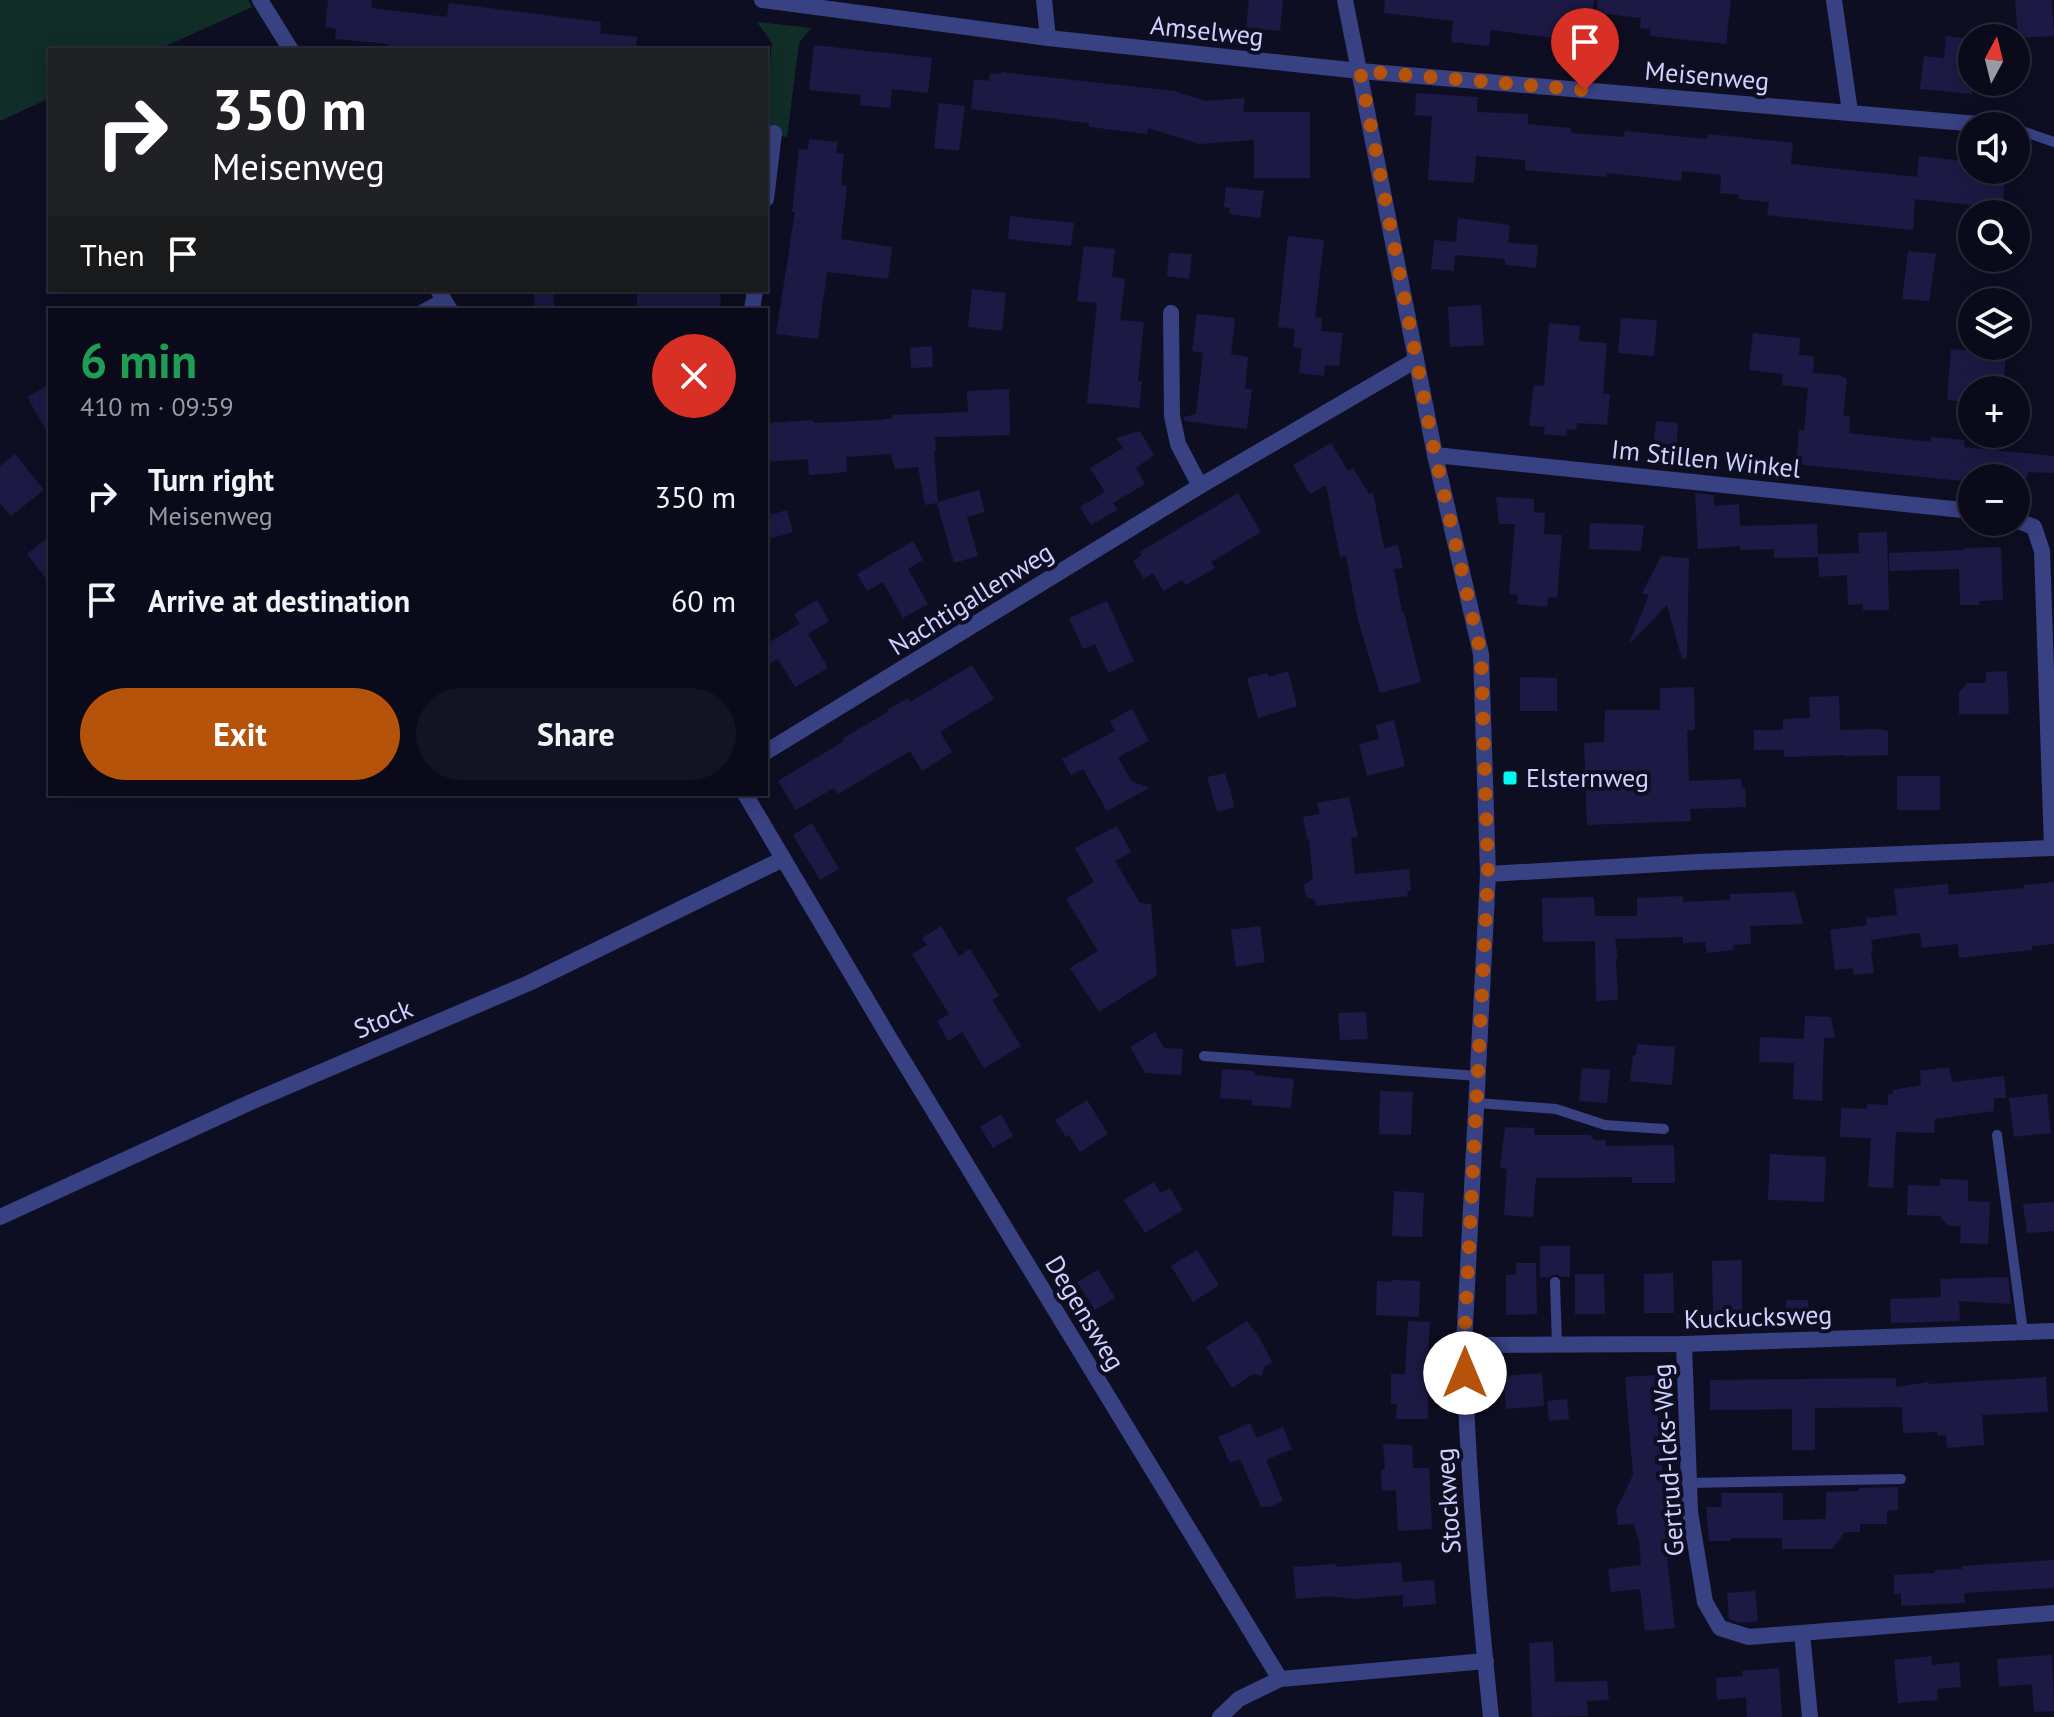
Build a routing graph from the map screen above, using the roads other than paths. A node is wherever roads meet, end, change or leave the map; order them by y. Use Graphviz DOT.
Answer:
graph roads {
  1 [pos="260,0"];
  2 [pos="762,0"];
  3 [pos="1044,0"];
  4 [pos="1345,0"];
  5 [pos="1834,0"];
  6 [pos="790,2"];
  7 [pos="1048,38"];
  8 [pos="290,48"];
  9 [pos="1360,71"];
  10 [pos="1850,112"];
  11 [pos="1958,122"];
  12 [pos="774,133"];
  13 [pos="2030,134"];
  14 [pos="2054,142"];
  15 [pos="768,182"];
  16 [pos="444,299"];
  17 [pos="425,308"];
  18 [pos="1171,313"];
  19 [pos="1416,360"];
  20 [pos="1435,455"];
  21 [pos="1200,486"];
  22 [pos="1958,510"];
  23 [pos="2030,525"];
  24 [pos="768,751"];
  25 [pos="746,796"];
  26 [pos="2053,848"];
  27 [pos="783,859"];
  28 [pos="1488,874"];
  29 [pos="1204,1056"];
  30 [pos="1478,1076"];
  31 [pos="1477,1103"];
  32 [pos="1664,1129"];
  33 [pos="1997,1135"];
  34 [pos="0,1217"];
  35 [pos="1555,1282"];
  36 [pos="2054,1331"];
  37 [pos="2023,1332"];
  38 [pos="1557,1344"];
  39 [pos="1684,1344"];
  40 [pos="1464,1345"];
  41 [pos="1901,1479"];
  42 [pos="1689,1483"];
  43 [pos="2054,1613"];
  44 [pos="1802,1633"];
  45 [pos="1486,1661"];
  46 [pos="1280,1679"];
  47 [pos="1220,1717"];
  48 [pos="1491,1717"];
  49 [pos="1810,1717"];
  1 -- 8 [label="street"];
  2 -- 6 [label="street, Amselweg"];
  3 -- 7 [label="street"];
  4 -- 9 [label="street, Stockweg"];
  5 -- 10 [label="street"];
  6 -- 7 [label="street, Amselweg"];
  7 -- 9 [label="street, Amselweg"];
  9 -- 10 [label="street, Meisenweg"];
  9 -- 19 [label="street, Stockweg"];
  10 -- 11 [label="street, Meisenweg"];
  12 -- 15 [label="street"];
  13 -- 14 [label="lane"];
  16 -- 17 [label="lane"];
  18 -- 21 [label="street"];
  19 -- 20 [label="street, Stockweg"];
  19 -- 21 [label="street, Nachtigallenweg"];
  20 -- 22 [label="street, Im Stillen Winkel"];
  20 -- 28 [label="street, Stockweg"];
  21 -- 24 [label="street, Nachtigallenweg"];
  23 -- 26 [label="street"];
  25 -- 27 [label="street, Degensweg"];
  26 -- 28 [label="street"];
  27 -- 34 [label="street, Stock"];
  27 -- 46 [label="street, Degensweg"];
  28 -- 30 [label="street, Stockweg"];
  29 -- 30 [label="lane"];
  30 -- 31 [label="street, Stockweg"];
  31 -- 32 [label="lane"];
  31 -- 40 [label="street, Stockweg"];
  33 -- 37 [label="lane"];
  35 -- 38 [label="lane"];
  36 -- 37 [label="street, Kuckucksweg"];
  37 -- 39 [label="street, Kuckucksweg"];
  38 -- 39 [label="street, Kuckucksweg"];
  38 -- 40 [label="street, Kuckucksweg"];
  39 -- 42 [label="street, Gertrud-Icks-Weg"];
  40 -- 45 [label="street, Stockweg"];
  41 -- 42 [label="lane"];
  42 -- 44 [label="street, Gertrud-Icks-Weg"];
  43 -- 44 [label="street, Gertrud-Icks-Weg"];
  44 -- 49 [label="street"];
  45 -- 46 [label="street"];
  45 -- 48 [label="street, Stockweg"];
  46 -- 47 [label="street"];
}
